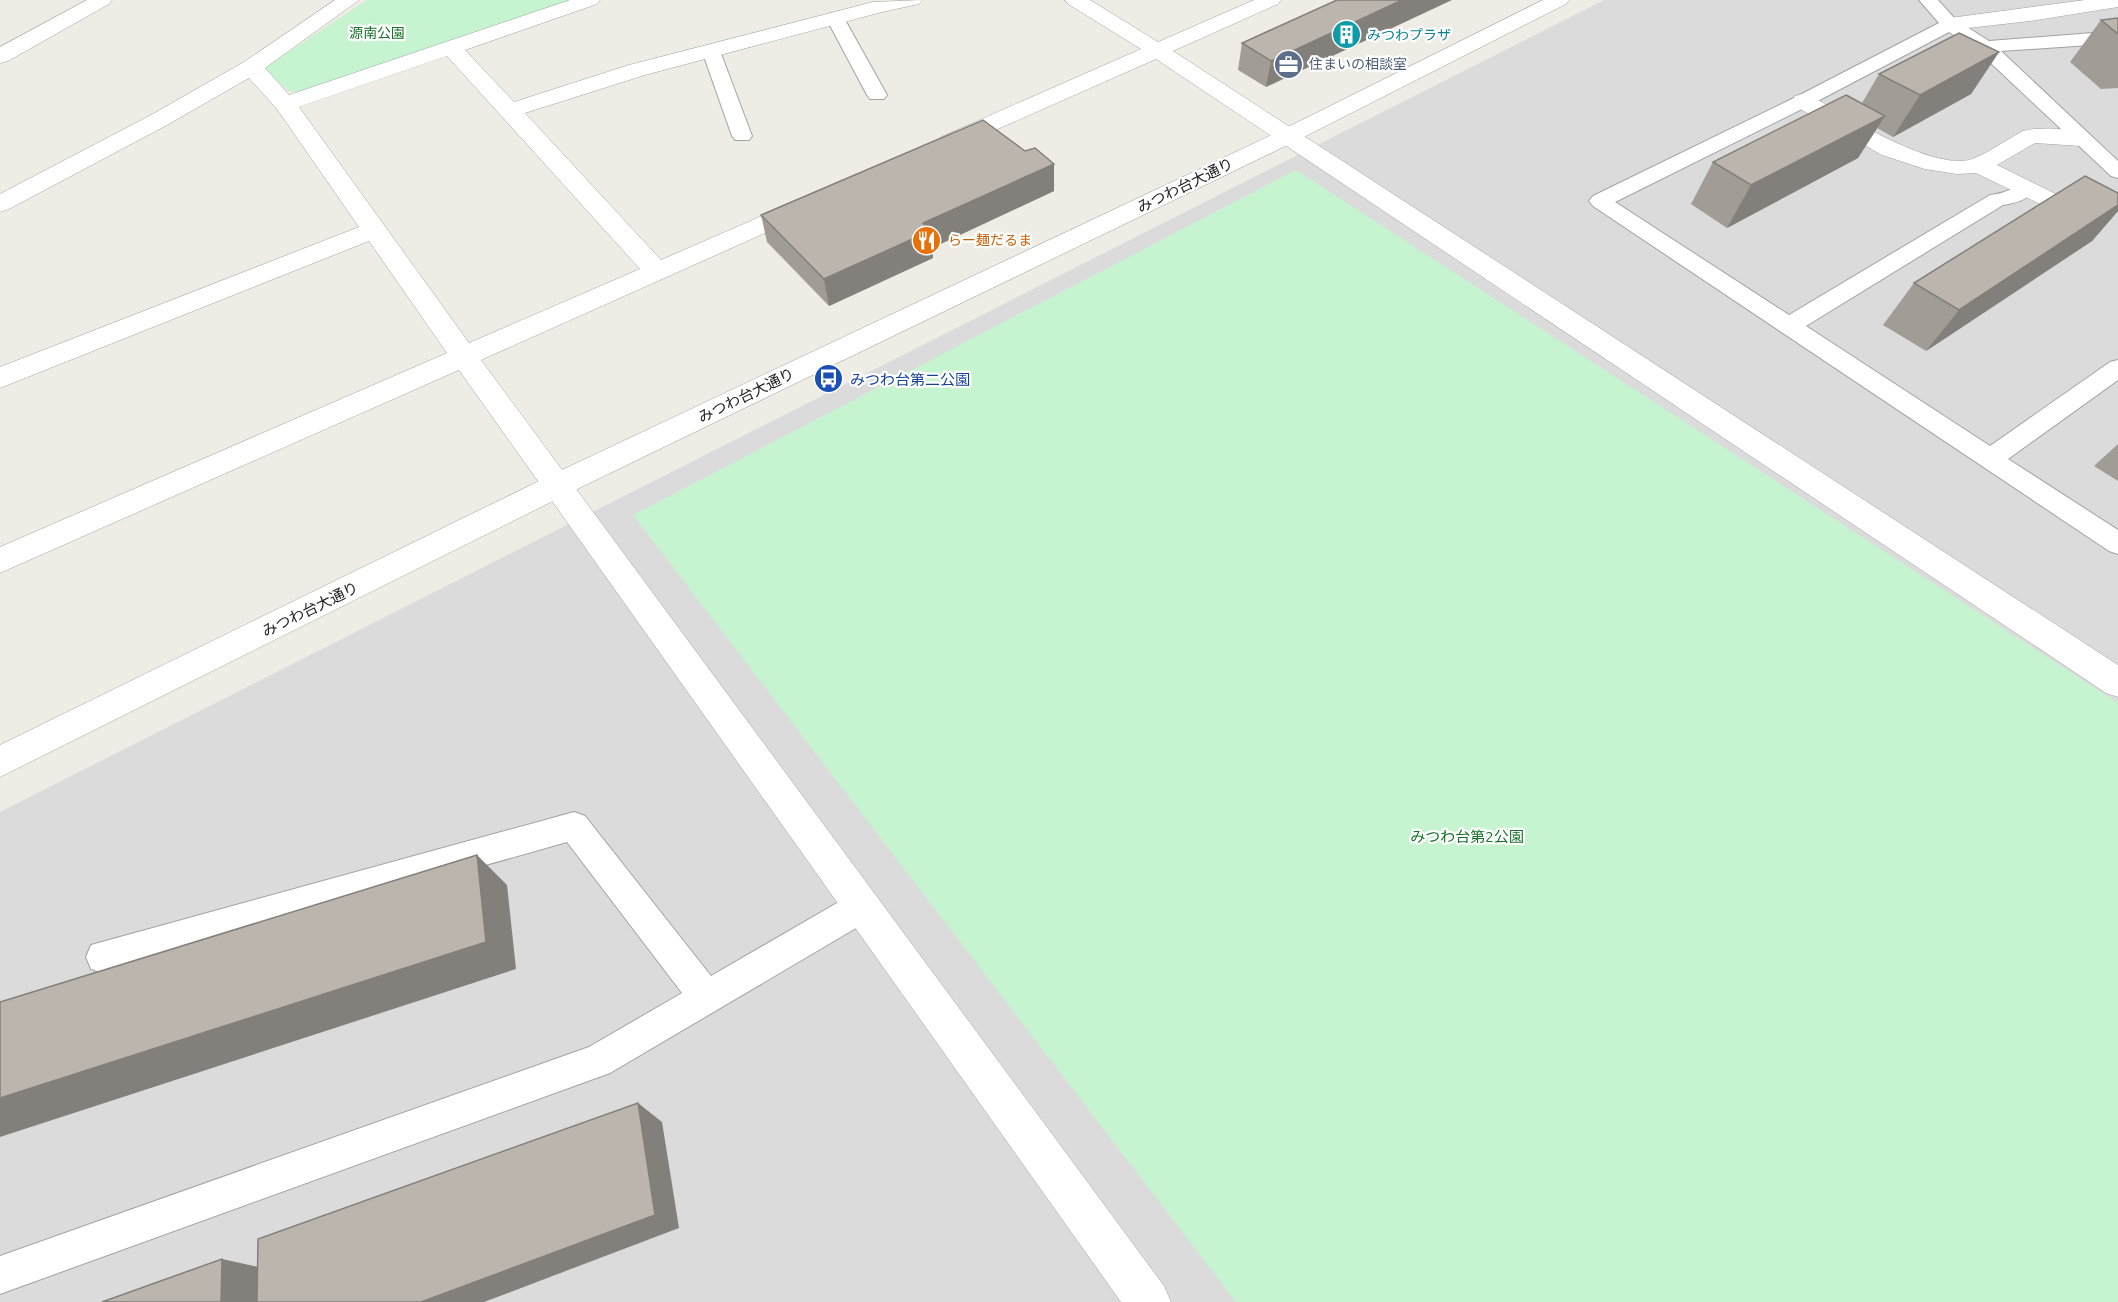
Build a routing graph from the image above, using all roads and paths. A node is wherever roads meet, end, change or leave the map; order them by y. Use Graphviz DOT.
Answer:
graph roads {
  1 [pos="102,0"];
  2 [pos="349,0"];
  3 [pos="590,0"];
  4 [pos="912,0"];
  5 [pos="1075,0"];
  6 [pos="1271,0"];
  7 [pos="1559,0"];
  8 [pos="1928,0"];
  9 [pos="2118,1"];
  10 [pos="836,18"];
  11 [pos="1950,24"];
  12 [pos="2118,37"];
  13 [pos="1985,46"];
  14 [pos="452,47"];
  15 [pos="1157,50"];
  16 [pos="711,51"];
  17 [pos="0,56"];
  18 [pos="252,67"];
  19 [pos="877,96"];
  20 [pos="1803,102"];
  21 [pos="285,104"];
  22 [pos="509,111"];
  23 [pos="742,136"];
  24 [pos="1288,136"];
  25 [pos="2084,142"];
  26 [pos="2118,142"];
  27 [pos="929,151"];
  28 [pos="1980,166"];
  29 [pos="2118,172"];
  30 [pos="2025,189"];
  31 [pos="820,199"];
  32 [pos="2055,203"];
  33 [pos="0,204"];
  34 [pos="374,230"];
  35 [pos="657,271"];
  36 [pos="1789,326"];
  37 [pos="465,356"];
  38 [pos="2118,368"];
  39 [pos="0,378"];
  40 [pos="1990,459"];
  41 [pos="556,486"];
  42 [pos="2118,544"];
  43 [pos="0,561"];
  44 [pos="2118,683"];
  45 [pos="0,762"];
  46 [pos="861,907"];
  47 [pos="103,957"];
  48 [pos="706,998"];
  49 [pos="0,1275"];
  50 [pos="1148,1302"];
  1 -- 17 [label="street"];
  2 -- 18 [label="street"];
  3 -- 14 [label="street"];
  4 -- 10 [label="street"];
  5 -- 15 [label="street"];
  6 -- 15 [label="street"];
  7 -- 24 [label="street, みつわ台大通り"];
  8 -- 11 [label="lane"];
  9 -- 11 [label="street"];
  10 -- 16 [label="street"];
  10 -- 19 [label="lane"];
  11 -- 13 [label="lane"];
  11 -- 20 [label="lane"];
  12 -- 13 [label="lane"];
  13 -- 25 [label="lane"];
  14 -- 21 [label="street"];
  14 -- 22 [label="street"];
  15 -- 24 [label="street"];
  15 -- 27 [label="street"];
  16 -- 22 [label="street"];
  16 -- 23 [label="lane"];
  18 -- 21 [label="street"];
  18 -- 33 [label="street"];
  20 -- 28 [label="street"];
  20 -- 36 [label="lane"];
  21 -- 34 [label="street"];
  22 -- 35 [label="street"];
  24 -- 41 [label="street, みつわ台大通り"];
  24 -- 44 [label="street"];
  25 -- 26 [label="lane"];
  25 -- 28 [label="street"];
  25 -- 29 [label="lane"];
  28 -- 30 [label="street"];
  30 -- 32 [label="street"];
  30 -- 36 [label="lane"];
  31 -- 35 [label="street"];
  34 -- 37 [label="street"];
  34 -- 39 [label="street"];
  35 -- 37 [label="street"];
  36 -- 40 [label="lane"];
  37 -- 41 [label="street"];
  37 -- 43 [label="street"];
  38 -- 40 [label="lane"];
  40 -- 42 [label="lane"];
  41 -- 45 [label="street, みつわ台大通り"];
  41 -- 46 [label="street"];
  46 -- 48 [label="lane"];
  46 -- 50 [label="street"];
  47 -- 48 [label="lane"];
  48 -- 49 [label="lane"];
}
